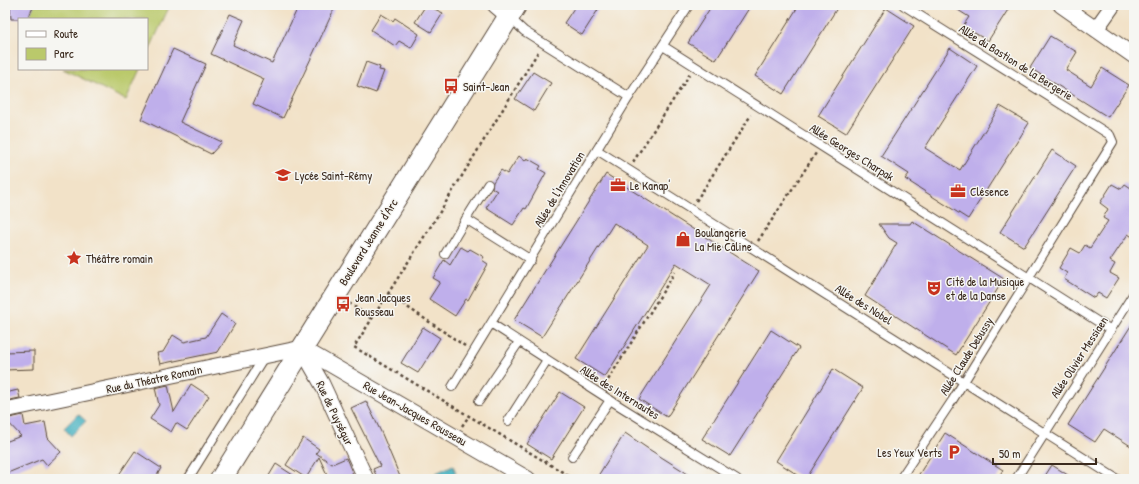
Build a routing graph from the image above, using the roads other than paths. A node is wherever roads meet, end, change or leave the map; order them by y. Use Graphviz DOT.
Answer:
graph roads {
  1 [pos="689,5"];
  2 [pos="903,5"];
  3 [pos="1061,5"];
  4 [pos="1113,5"];
  5 [pos="506,9"];
  6 [pos="1096,29"];
  7 [pos="663,46"];
  8 [pos="1134,56"];
  9 [pos="629,97"];
  10 [pos="1113,142"];
  11 [pos="598,150"];
  12 [pos="488,184"];
  13 [pos="466,219"];
  14 [pos="445,254"];
  15 [pos="531,260"];
  16 [pos="1028,278"];
  17 [pos="1134,293"];
  18 [pos="492,324"];
  19 [pos="1110,330"];
  20 [pos="519,342"];
  21 [pos="302,348"];
  22 [pos="265,356"];
  23 [pos="548,360"];
  24 [pos="338,368"];
  25 [pos="964,382"];
  26 [pos="322,384"];
  27 [pos="452,387"];
  28 [pos="479,400"];
  29 [pos="610,400"];
  30 [pos="5,410"];
  31 [pos="508,421"];
  32 [pos="1045,433"];
  33 [pos="572,457"];
  34 [pos="188,479"];
  35 [pos="221,479"];
  36 [pos="366,479"];
  37 [pos="528,479"];
  38 [pos="737,479"];
  39 [pos="900,479"];
  40 [pos="1016,479"];
  41 [pos="1118,479"];
  1 -- 7 [label="lane, Allée de l'Innovation"];
  2 -- 10 [label="lane, Allée du Bastion de la Bergerie"];
  3 -- 6 [label="street"];
  4 -- 6 [label="street"];
  5 -- 9 [label="lane"];
  5 -- 21 [label="street, Boulevard Jeanne d'Arc"];
  6 -- 8 [label="street"];
  7 -- 9 [label="lane, Allée de l'Innovation"];
  7 -- 16 [label="lane, Allée Georges Charpak"];
  9 -- 11 [label="lane, Allée de l'Innovation"];
  10 -- 16 [label="lane, Allée Claude Debussy"];
  11 -- 15 [label="lane, Allée de l'Innovation"];
  11 -- 25 [label="lane, Allée des Nobel"];
  12 -- 13 [label="lane"];
  13 -- 14 [label="lane"];
  13 -- 15 [label="lane"];
  15 -- 18 [label="lane, Allée de l'Innovation"];
  16 -- 19 [label="lane, Allée Georges Charpak"];
  16 -- 25 [label="lane, Allée Claude Debussy"];
  17 -- 19 [label="lane, Allée Olivier Messiaen"];
  18 -- 20 [label="lane, Allée des Internautes"];
  18 -- 27 [label="lane, Allée de l'Innovation"];
  19 -- 32 [label="lane, Allée Olivier Messiaen"];
  20 -- 23 [label="lane, Allée des Internautes"];
  20 -- 28 [label="lane"];
  21 -- 22 [label="street, Rue du Théatre Romain"];
  21 -- 24 [label="street, Rue Jean-Jacques Rousseau"];
  21 -- 26 [label="street, Rue de Puységur"];
  21 -- 35 [label="street, Boulevard Jeanne d'Arc"];
  22 -- 30 [label="street, Rue du Théatre Romain"];
  22 -- 34 [label="lane"];
  23 -- 29 [label="lane, Allée des Internautes"];
  23 -- 31 [label="lane"];
  24 -- 26 [label="street"];
  24 -- 37 [label="street, Rue Jean-Jacques Rousseau"];
  25 -- 32 [label="lane, Allée des Nobel"];
  25 -- 39 [label="lane, Allée Claude Debussy"];
  26 -- 36 [label="street, Rue de Puységur"];
  29 -- 33 [label="lane"];
  29 -- 38 [label="lane, Allée des Internautes"];
  32 -- 40 [label="lane, Allée Olivier Messiaen"];
  32 -- 41 [label="lane, Allée des Nobel"];
}
